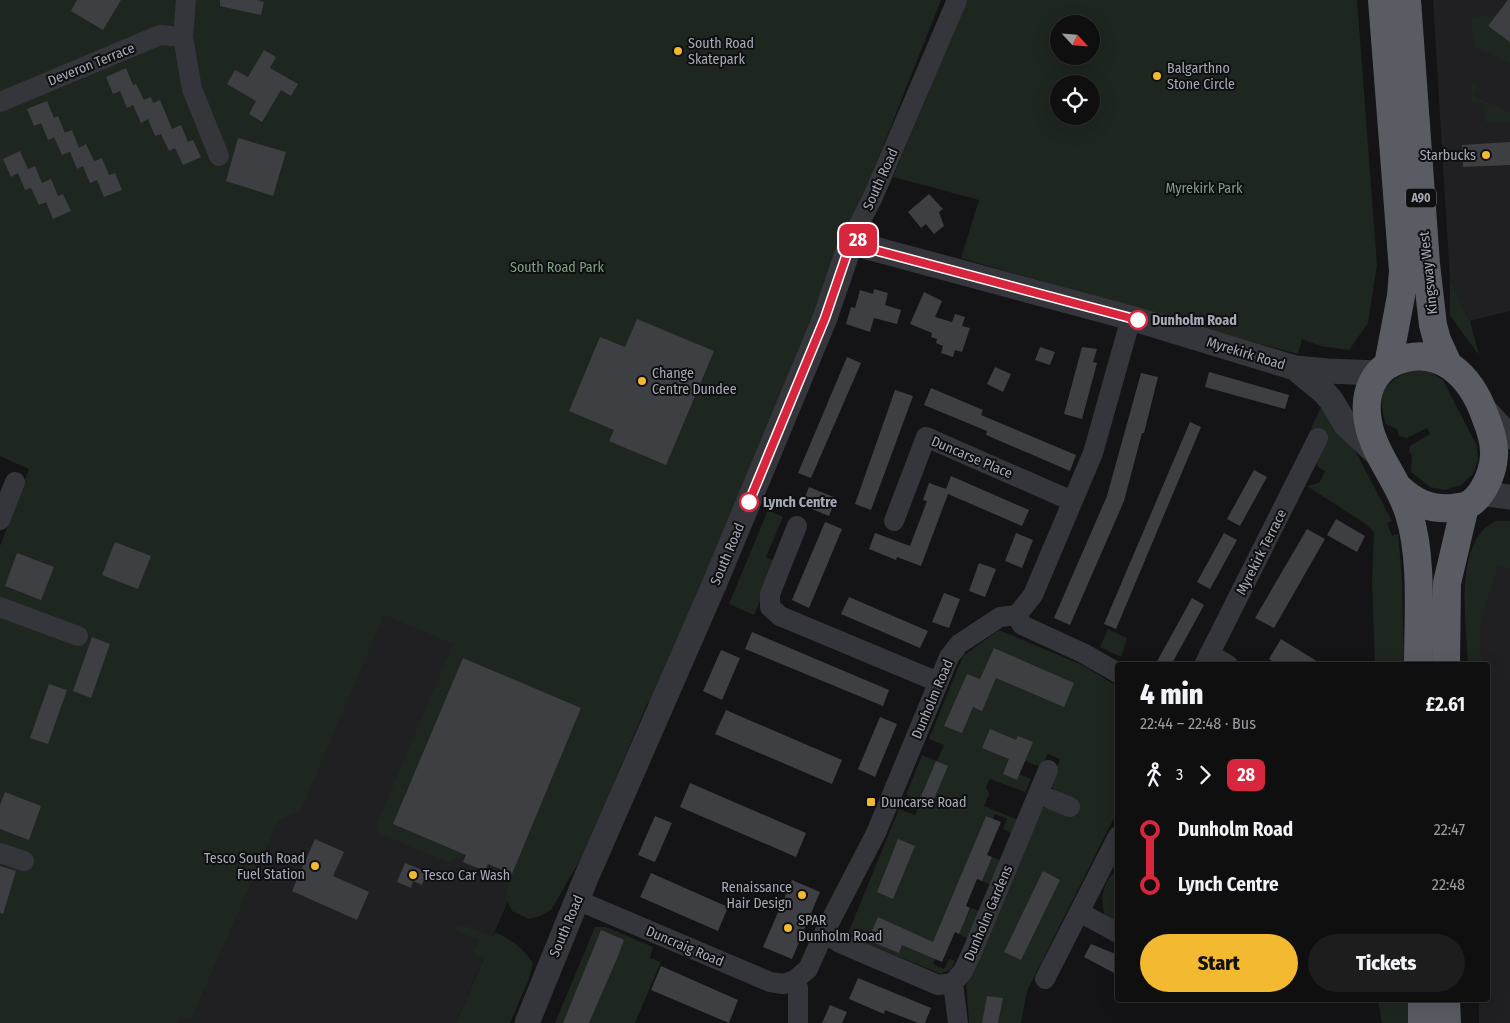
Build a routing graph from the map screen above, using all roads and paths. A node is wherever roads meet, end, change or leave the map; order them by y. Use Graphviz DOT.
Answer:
graph roads {
  1 [pos="186,0"];
  2 [pos="957,0"];
  3 [pos="1382,0"];
  4 [pos="1407,0"];
  5 [pos="183,36"];
  6 [pos="0,102"];
  7 [pos="219,156"];
  8 [pos="853,236"];
  9 [pos="1131,318"];
  10 [pos="1448,364"];
  11 [pos="1295,368"];
  12 [pos="1383,369"];
  13 [pos="1483,408"];
  14 [pos="1510,437"];
  15 [pos="1318,438"];
  16 [pos="1379,456"];
  17 [pos="15,482"];
  18 [pos="1399,488"];
  19 [pos="1510,497"];
  20 [pos="1473,499"];
  21 [pos="1072,501"];
  22 [pos="0,520"];
  23 [pos="894,521"];
  24 [pos="797,526"];
  25 [pos="0,607"];
  26 [pos="1017,614"];
  27 [pos="78,636"];
  28 [pos="1206,660"];
  29 [pos="1418,662"];
  30 [pos="1446,662"];
  31 [pos="1115,670"];
  32 [pos="938,682"];
  33 [pos="1048,770"];
  34 [pos="1038,794"];
  35 [pos="1070,807"];
  36 [pos="1115,843"];
  37 [pos="0,853"];
  38 [pos="24,861"];
  39 [pos="577,900"];
  40 [pos="1079,912"];
  41 [pos="1115,931"];
  42 [pos="824,933"];
  43 [pos="1045,979"];
  44 [pos="796,980"];
  45 [pos="953,983"];
  46 [pos="1422,1002"];
  47 [pos="1446,1002"];
  48 [pos="527,1023"];
  49 [pos="798,1023"];
  50 [pos="958,1023"];
  51 [pos="1422,1023"];
  52 [pos="1447,1023"];
  1 -- 5 [label="street"];
  2 -- 8 [label="street, South Road"];
  3 -- 12 [label="highway, Kingsway West / A90"];
  4 -- 10 [label="highway, Kingsway West / A90"];
  5 -- 6 [label="street, Deveron Terrace"];
  5 -- 7 [label="street"];
  8 -- 9 [label="street, Myrekirk Road"];
  8 -- 39 [label="street, South Road"];
  9 -- 11 [label="street, Myrekirk Road"];
  9 -- 21 [label="street"];
  10 -- 12 [label="highway, Kingsway West / A90"];
  10 -- 13 [label="highway, Kingsway West / A90"];
  11 -- 12 [label="street, Myrekirk Road"];
  11 -- 16 [label="street, Myrekirk Road"];
  12 -- 16 [label="highway, Kingsway West / A90"];
  13 -- 14 [label="street"];
  13 -- 20 [label="highway, Kingsway West / A90"];
  15 -- 28 [label="street, Myrekirk Terrace"];
  16 -- 18 [label="highway, Kingsway West / A90"];
  17 -- 22 [label="street"];
  18 -- 20 [label="highway, Kingsway West / A90"];
  18 -- 29 [label="highway, Kingsway West / A90"];
  19 -- 20 [label="street"];
  20 -- 30 [label="highway, Kingsway West / A90"];
  21 -- 23 [label="street, Duncarse Place"];
  21 -- 26 [label="street"];
  24 -- 32 [label="street"];
  25 -- 27 [label="street"];
  26 -- 31 [label="street"];
  26 -- 32 [label="street, Dunholm Road"];
  32 -- 42 [label="street, Dunholm Road"];
  33 -- 34 [label="street, Dunholm Gardens"];
  34 -- 35 [label="street"];
  34 -- 45 [label="street, Dunholm Gardens"];
  36 -- 40 [label="street"];
  37 -- 38 [label="street"];
  39 -- 44 [label="street, Duncraig Road"];
  39 -- 48 [label="street, South Road"];
  40 -- 41 [label="street"];
  40 -- 43 [label="street"];
  42 -- 44 [label="street, Dunholm Road"];
  42 -- 45 [label="street"];
  44 -- 49 [label="street"];
  45 -- 50 [label="street"];
  46 -- 51 [label="highway"];
  47 -- 52 [label="highway"];
}
